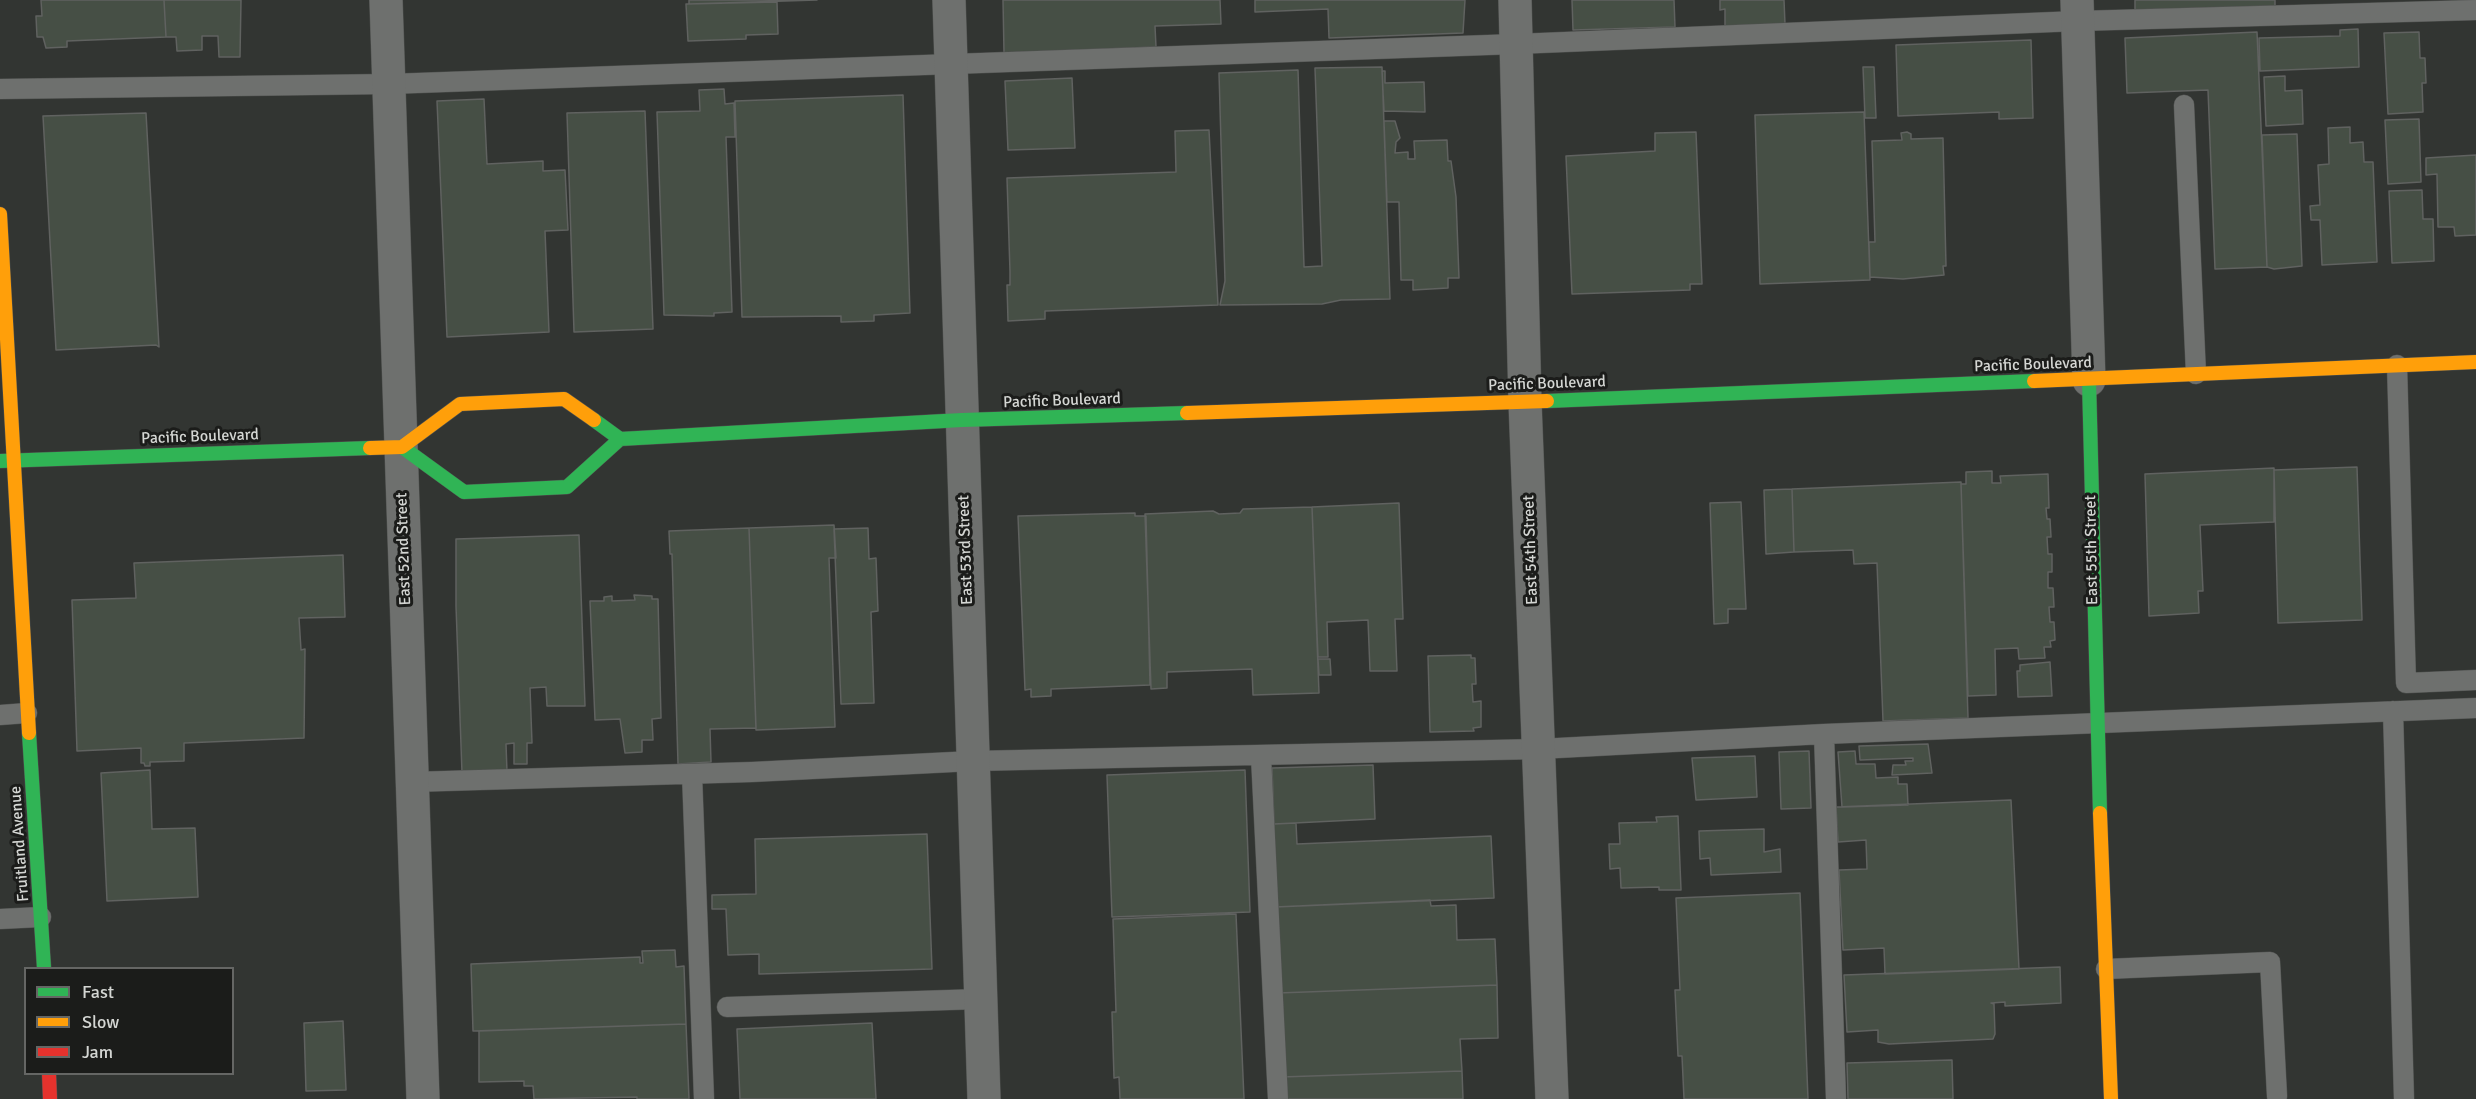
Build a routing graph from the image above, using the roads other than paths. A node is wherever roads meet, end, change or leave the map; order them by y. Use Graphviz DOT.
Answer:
graph roads {
  1 [pos="386,0"];
  2 [pos="949,0"];
  3 [pos="1515,0"];
  4 [pos="2077,10"];
  5 [pos="2476,10"];
  6 [pos="1516,44"];
  7 [pos="951,63"];
  8 [pos="389,84"];
  9 [pos="0,89"];
  10 [pos="2184,105"];
  11 [pos="0,213"];
  12 [pos="2476,363"];
  13 [pos="2397,365"];
  14 [pos="2196,374"];
  15 [pos="2089,380"];
  16 [pos="1525,402"];
  17 [pos="962,420"];
  18 [pos="620,439"];
  19 [pos="402,447"];
  20 [pos="6,460"];
  21 [pos="2476,680"];
  22 [pos="2476,708"];
  23 [pos="2393,711"];
  24 [pos="27,713"];
  25 [pos="0,715"];
  26 [pos="2096,724"];
  27 [pos="1824,734"];
  28 [pos="1539,749"];
  29 [pos="1261,757"];
  30 [pos="973,761"];
  31 [pos="692,774"];
  32 [pos="411,782"];
  33 [pos="41,917"];
  34 [pos="0,919"];
  35 [pos="44,967"];
  36 [pos="2106,969"];
  37 [pos="981,999"];
  38 [pos="727,1007"];
  39 [pos="49,1075"];
  40 [pos="2277,1096"];
  41 [pos="50,1099"];
  42 [pos="423,1099"];
  43 [pos="704,1099"];
  44 [pos="984,1099"];
  45 [pos="1278,1099"];
  46 [pos="1552,1099"];
  47 [pos="1836,1099"];
  48 [pos="2112,1099"];
  49 [pos="2404,1099"];
  1 -- 8 [label="street, East 52nd Street"];
  2 -- 7 [label="street, East 53rd Street"];
  3 -- 6 [label="street, East 54th Street"];
  4 -- 5 [label="lane"];
  4 -- 6 [label="lane"];
  4 -- 15 [label="street, East 55th Street"];
  6 -- 7 [label="lane"];
  6 -- 16 [label="street, East 54th Street"];
  7 -- 8 [label="lane"];
  7 -- 17 [label="street, East 53rd Street"];
  8 -- 9 [label="lane"];
  8 -- 19 [label="street, East 52nd Street"];
  10 -- 14 [label="lane"];
  11 -- 20 [label="main road, Fruitland Avenue"];
  12 -- 13 [label="main road, Pacific Boulevard"];
  13 -- 14 [label="main road, Pacific Boulevard"];
  13 -- 21 [label="lane"];
  14 -- 15 [label="main road, Pacific Boulevard"];
  15 -- 16 [label="main road, Pacific Boulevard"];
  15 -- 26 [label="main road, East 55th Street"];
  16 -- 17 [label="main road, Pacific Boulevard"];
  16 -- 28 [label="street, East 54th Street"];
  17 -- 18 [label="main road, Pacific Boulevard"];
  17 -- 30 [label="street, East 53rd Street"];
  18 -- 19 [label="main road"];
  18 -- 19 [label="main road"];
  19 -- 20 [label="main road, Pacific Boulevard"];
  19 -- 32 [label="street, East 52nd Street"];
  20 -- 24 [label="main road, Fruitland Avenue"];
  22 -- 23 [label="lane"];
  23 -- 26 [label="lane"];
  23 -- 49 [label="lane"];
  24 -- 25 [label="lane"];
  24 -- 33 [label="main road, Fruitland Avenue"];
  26 -- 27 [label="lane"];
  26 -- 36 [label="main road, East 55th Street"];
  27 -- 28 [label="lane"];
  27 -- 47 [label="lane"];
  28 -- 29 [label="lane"];
  28 -- 46 [label="street, East 54th Street"];
  29 -- 30 [label="lane"];
  29 -- 45 [label="lane"];
  30 -- 31 [label="lane"];
  30 -- 37 [label="street, East 53rd Street"];
  31 -- 32 [label="lane"];
  31 -- 43 [label="lane"];
  32 -- 42 [label="street, East 52nd Street"];
  33 -- 34 [label="lane"];
  33 -- 35 [label="main road, Fruitland Avenue"];
  36 -- 40 [label="lane"];
  36 -- 48 [label="main road, East 55th Street"];
  37 -- 38 [label="lane"];
  37 -- 44 [label="street, East 53rd Street"];
  39 -- 41 [label="main road"];
}
